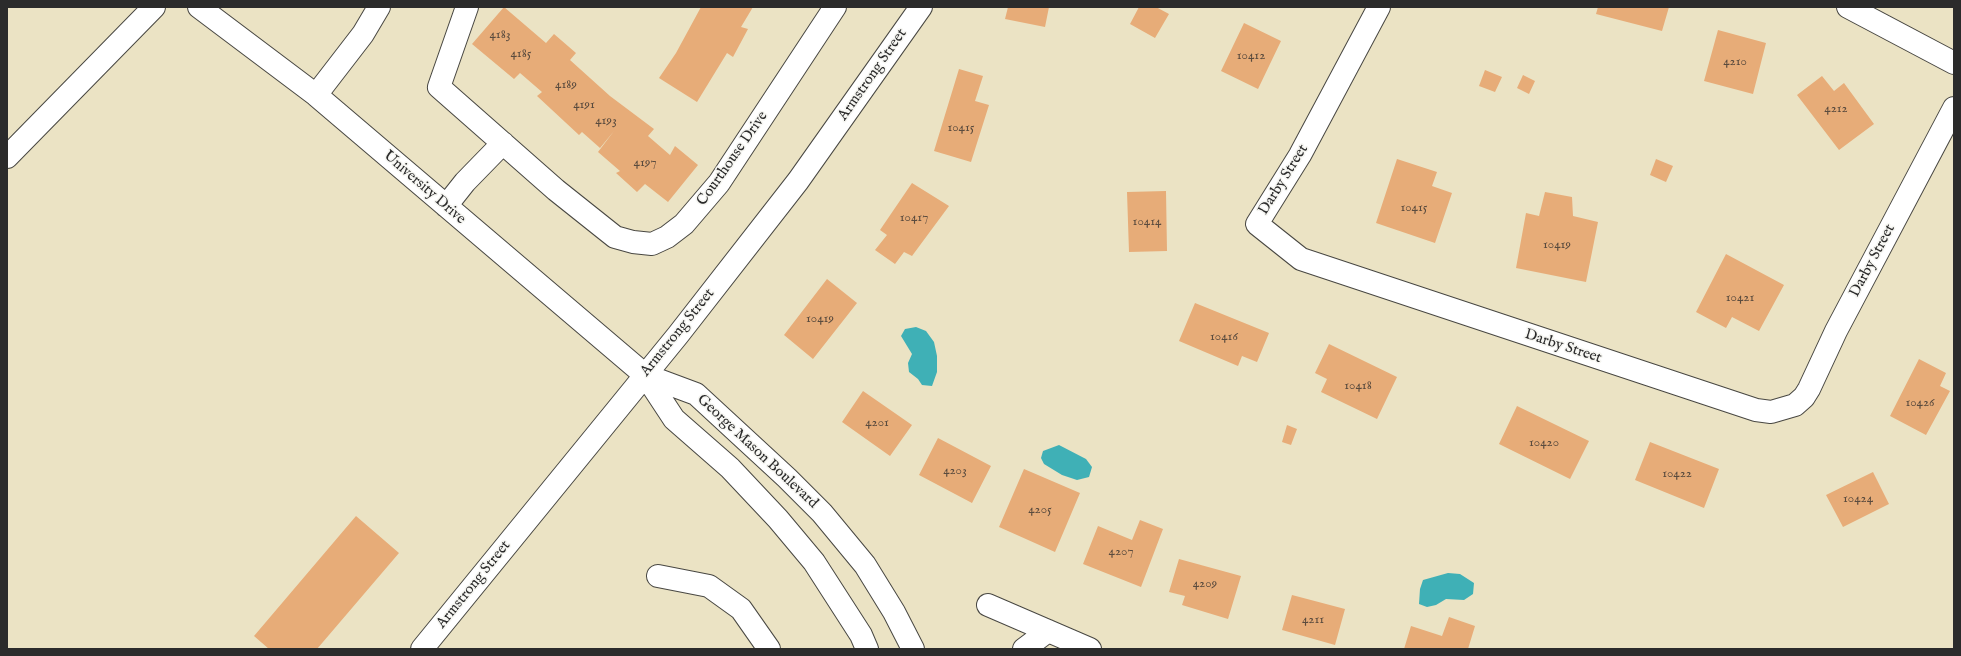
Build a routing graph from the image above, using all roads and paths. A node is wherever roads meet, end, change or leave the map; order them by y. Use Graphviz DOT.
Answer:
graph roads {
  1 [pos="154,7"];
  2 [pos="199,7"];
  3 [pos="379,7"];
  4 [pos="467,7"];
  5 [pos="835,7"];
  6 [pos="920,7"];
  7 [pos="1378,7"];
  8 [pos="1848,7"];
  9 [pos="1954,63"];
  10 [pos="316,95"];
  11 [pos="1954,108"];
  12 [pos="503,143"];
  13 [pos="7,157"];
  14 [pos="446,206"];
  15 [pos="645,375"];
  16 [pos="658,576"];
  17 [pos="988,604"];
  18 [pos="1048,631"];
  19 [pos="422,649"];
  20 [pos="768,649"];
  21 [pos="867,649"];
  22 [pos="914,649"];
  23 [pos="1024,649"];
  24 [pos="1090,649"];
  1 -- 13 [label="street"];
  2 -- 10 [label="street, University Drive"];
  3 -- 10 [label="street"];
  4 -- 12 [label="street, Courthouse Drive"];
  5 -- 12 [label="street, Courthouse Drive"];
  6 -- 15 [label="street, Armstrong Street"];
  7 -- 11 [label="street, Darby Street"];
  8 -- 9 [label="street"];
  10 -- 14 [label="street, University Drive"];
  12 -- 14 [label="street"];
  14 -- 15 [label="street, University Drive"];
  15 -- 19 [label="street, Armstrong Street"];
  15 -- 21 [label="street, George Mason Boulevard"];
  15 -- 22 [label="street, George Mason Boulevard"];
  16 -- 20 [label="street"];
  17 -- 18 [label="street"];
  18 -- 23 [label="street"];
  18 -- 24 [label="street"];
}
